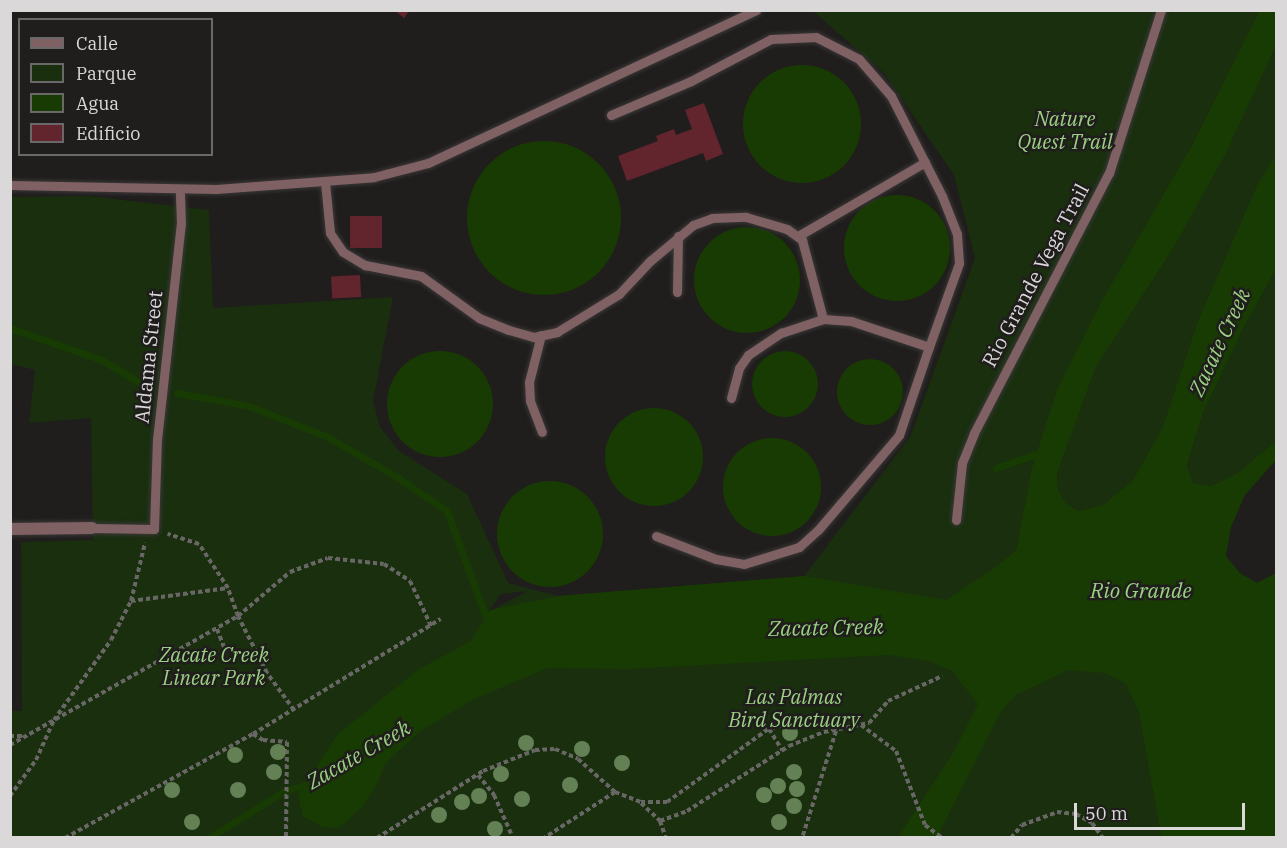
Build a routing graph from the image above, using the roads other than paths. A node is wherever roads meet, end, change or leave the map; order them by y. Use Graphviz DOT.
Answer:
graph roads {
  1 [pos="756,10"];
  2 [pos="1161,10"];
  3 [pos="611,115"];
  4 [pos="925,162"];
  5 [pos="325,182"];
  6 [pos="10,185"];
  7 [pos="180,189"];
  8 [pos="678,236"];
  9 [pos="798,236"];
  10 [pos="677,292"];
  11 [pos="823,319"];
  12 [pos="542,335"];
  13 [pos="929,347"];
  14 [pos="731,398"];
  15 [pos="542,432"];
  16 [pos="956,520"];
  17 [pos="92,528"];
  18 [pos="10,529"];
  19 [pos="656,536"];
  1 -- 5 [label="lane"];
  2 -- 16 [label="lane, Rio Grande Vega Trail"];
  3 -- 4 [label="lane"];
  4 -- 9 [label="lane"];
  4 -- 13 [label="lane"];
  5 -- 7 [label="lane"];
  5 -- 12 [label="lane"];
  6 -- 7 [label="lane"];
  7 -- 17 [label="lane, Aldama Street"];
  8 -- 9 [label="lane"];
  8 -- 10 [label="lane"];
  8 -- 12 [label="lane"];
  9 -- 11 [label="lane"];
  11 -- 13 [label="lane"];
  11 -- 14 [label="lane"];
  12 -- 15 [label="lane"];
  13 -- 19 [label="lane"];
  17 -- 18 [label="street"];
}
